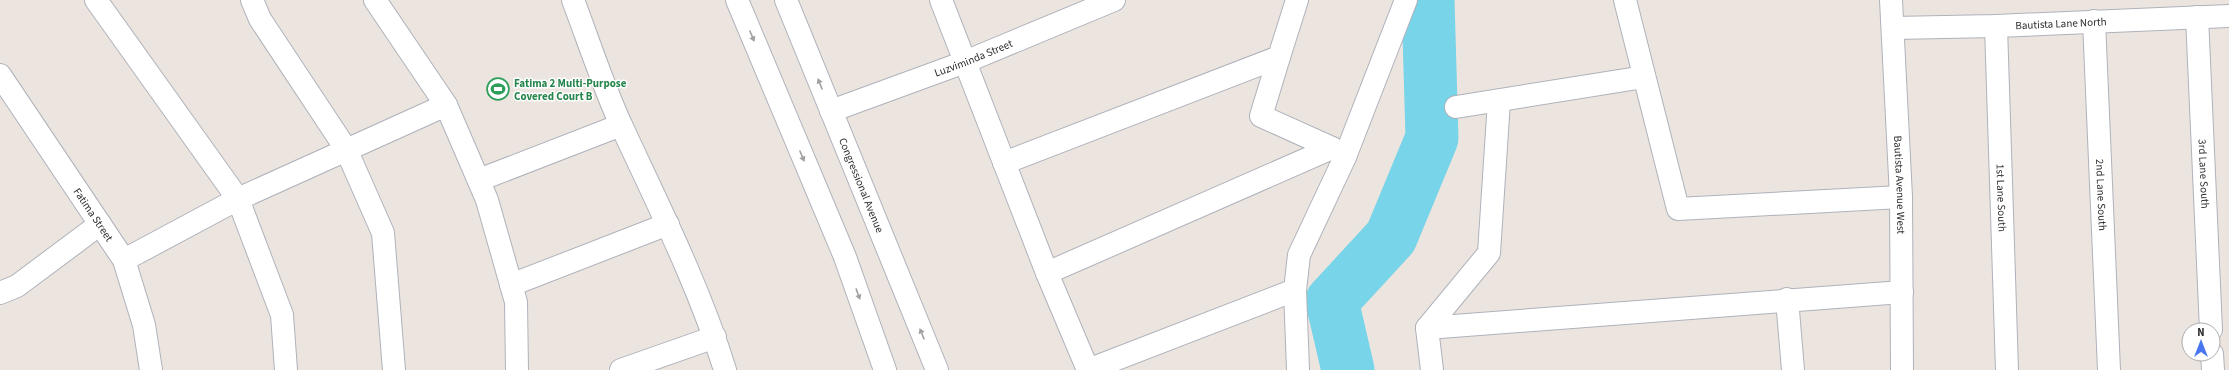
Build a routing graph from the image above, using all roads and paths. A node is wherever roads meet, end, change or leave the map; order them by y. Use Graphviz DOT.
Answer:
graph roads {
  1 [pos="96,0"];
  2 [pos="252,0"];
  3 [pos="375,0"];
  4 [pos="573,0"];
  5 [pos="737,0"];
  6 [pos="786,0"];
  7 [pos="941,0"];
  8 [pos="1114,0"];
  9 [pos="1297,0"];
  10 [pos="1406,0"];
  11 [pos="1625,0"];
  12 [pos="1891,0"];
  13 [pos="2229,16"];
  14 [pos="2197,17"];
  15 [pos="2094,21"];
  16 [pos="1996,26"];
  17 [pos="1893,28"];
  18 [pos="1279,57"];
  19 [pos="965,62"];
  20 [pos="0,76"];
  21 [pos="1644,77"];
  22 [pos="1499,101"];
  23 [pos="446,105"];
  24 [pos="1456,107"];
  25 [pos="831,111"];
  26 [pos="621,125"];
  27 [pos="346,149"];
  28 [pos="1339,153"];
  29 [pos="1004,163"];
  30 [pos="479,180"];
  31 [pos="1900,197"];
  32 [pos="238,198"];
  33 [pos="100,224"];
  34 [pos="668,224"];
  35 [pos="124,260"];
  36 [pos="1048,273"];
  37 [pos="511,285"];
  38 [pos="1295,290"];
  39 [pos="1902,292"];
  40 [pos="0,293"];
  41 [pos="1787,299"];
  42 [pos="2211,322"];
  43 [pos="1427,328"];
  44 [pos="715,337"];
  45 [pos="151,370"];
  46 [pos="286,370"];
  47 [pos="394,370"];
  48 [pos="517,370"];
  49 [pos="621,370"];
  50 [pos="725,370"];
  51 [pos="885,370"];
  52 [pos="936,370"];
  53 [pos="1088,370"];
  54 [pos="1298,370"];
  55 [pos="1432,370"];
  56 [pos="1793,370"];
  57 [pos="1902,370"];
  58 [pos="2007,370"];
  59 [pos="2109,370"];
  1 -- 32 [label="street"];
  2 -- 27 [label="street"];
  3 -- 23 [label="street"];
  4 -- 26 [label="street"];
  5 -- 51 [label="street, one-way"];
  25 -- 6 [label="street, Congressional Avenue, one-way"];
  7 -- 19 [label="street"];
  8 -- 19 [label="street, Luzviminda Street"];
  9 -- 18 [label="street"];
  10 -- 28 [label="street"];
  11 -- 21 [label="street"];
  12 -- 17 [label="street, Bautista Avenue West"];
  13 -- 14 [label="street, Bautista Lane North"];
  14 -- 15 [label="street, Bautista Lane North"];
  14 -- 42 [label="street, 3rd Lane South"];
  15 -- 16 [label="street, Bautista Lane North"];
  15 -- 59 [label="street, 2nd Lane South"];
  16 -- 17 [label="street, Bautista Lane North"];
  16 -- 58 [label="street, 1st Lane South"];
  17 -- 31 [label="street, Bautista Avenue West"];
  18 -- 28 [label="street"];
  18 -- 29 [label="street"];
  19 -- 25 [label="street, Luzviminda Street"];
  19 -- 29 [label="street"];
  20 -- 33 [label="street, Fatima Street"];
  21 -- 22 [label="street"];
  21 -- 31 [label="street"];
  22 -- 24 [label="street"];
  22 -- 43 [label="street"];
  23 -- 27 [label="street"];
  23 -- 30 [label="street"];
  52 -- 25 [label="street, Congressional Avenue, one-way"];
  26 -- 30 [label="street"];
  26 -- 34 [label="street"];
  27 -- 32 [label="street"];
  27 -- 47 [label="street"];
  28 -- 36 [label="street"];
  28 -- 38 [label="street"];
  29 -- 36 [label="street"];
  30 -- 37 [label="street"];
  31 -- 39 [label="street, Bautista Avenue West"];
  32 -- 35 [label="street"];
  32 -- 46 [label="street"];
  33 -- 35 [label="street, Fatima Street"];
  33 -- 40 [label="street"];
  34 -- 37 [label="street"];
  34 -- 44 [label="street"];
  35 -- 45 [label="street, Fatima Street"];
  36 -- 53 [label="street"];
  37 -- 48 [label="street"];
  38 -- 53 [label="street"];
  38 -- 54 [label="street"];
  39 -- 41 [label="street"];
  39 -- 57 [label="street, Bautista Avenue West"];
  41 -- 43 [label="street"];
  41 -- 56 [label="street"];
  43 -- 55 [label="street"];
  44 -- 49 [label="street"];
  44 -- 50 [label="street"];
}
